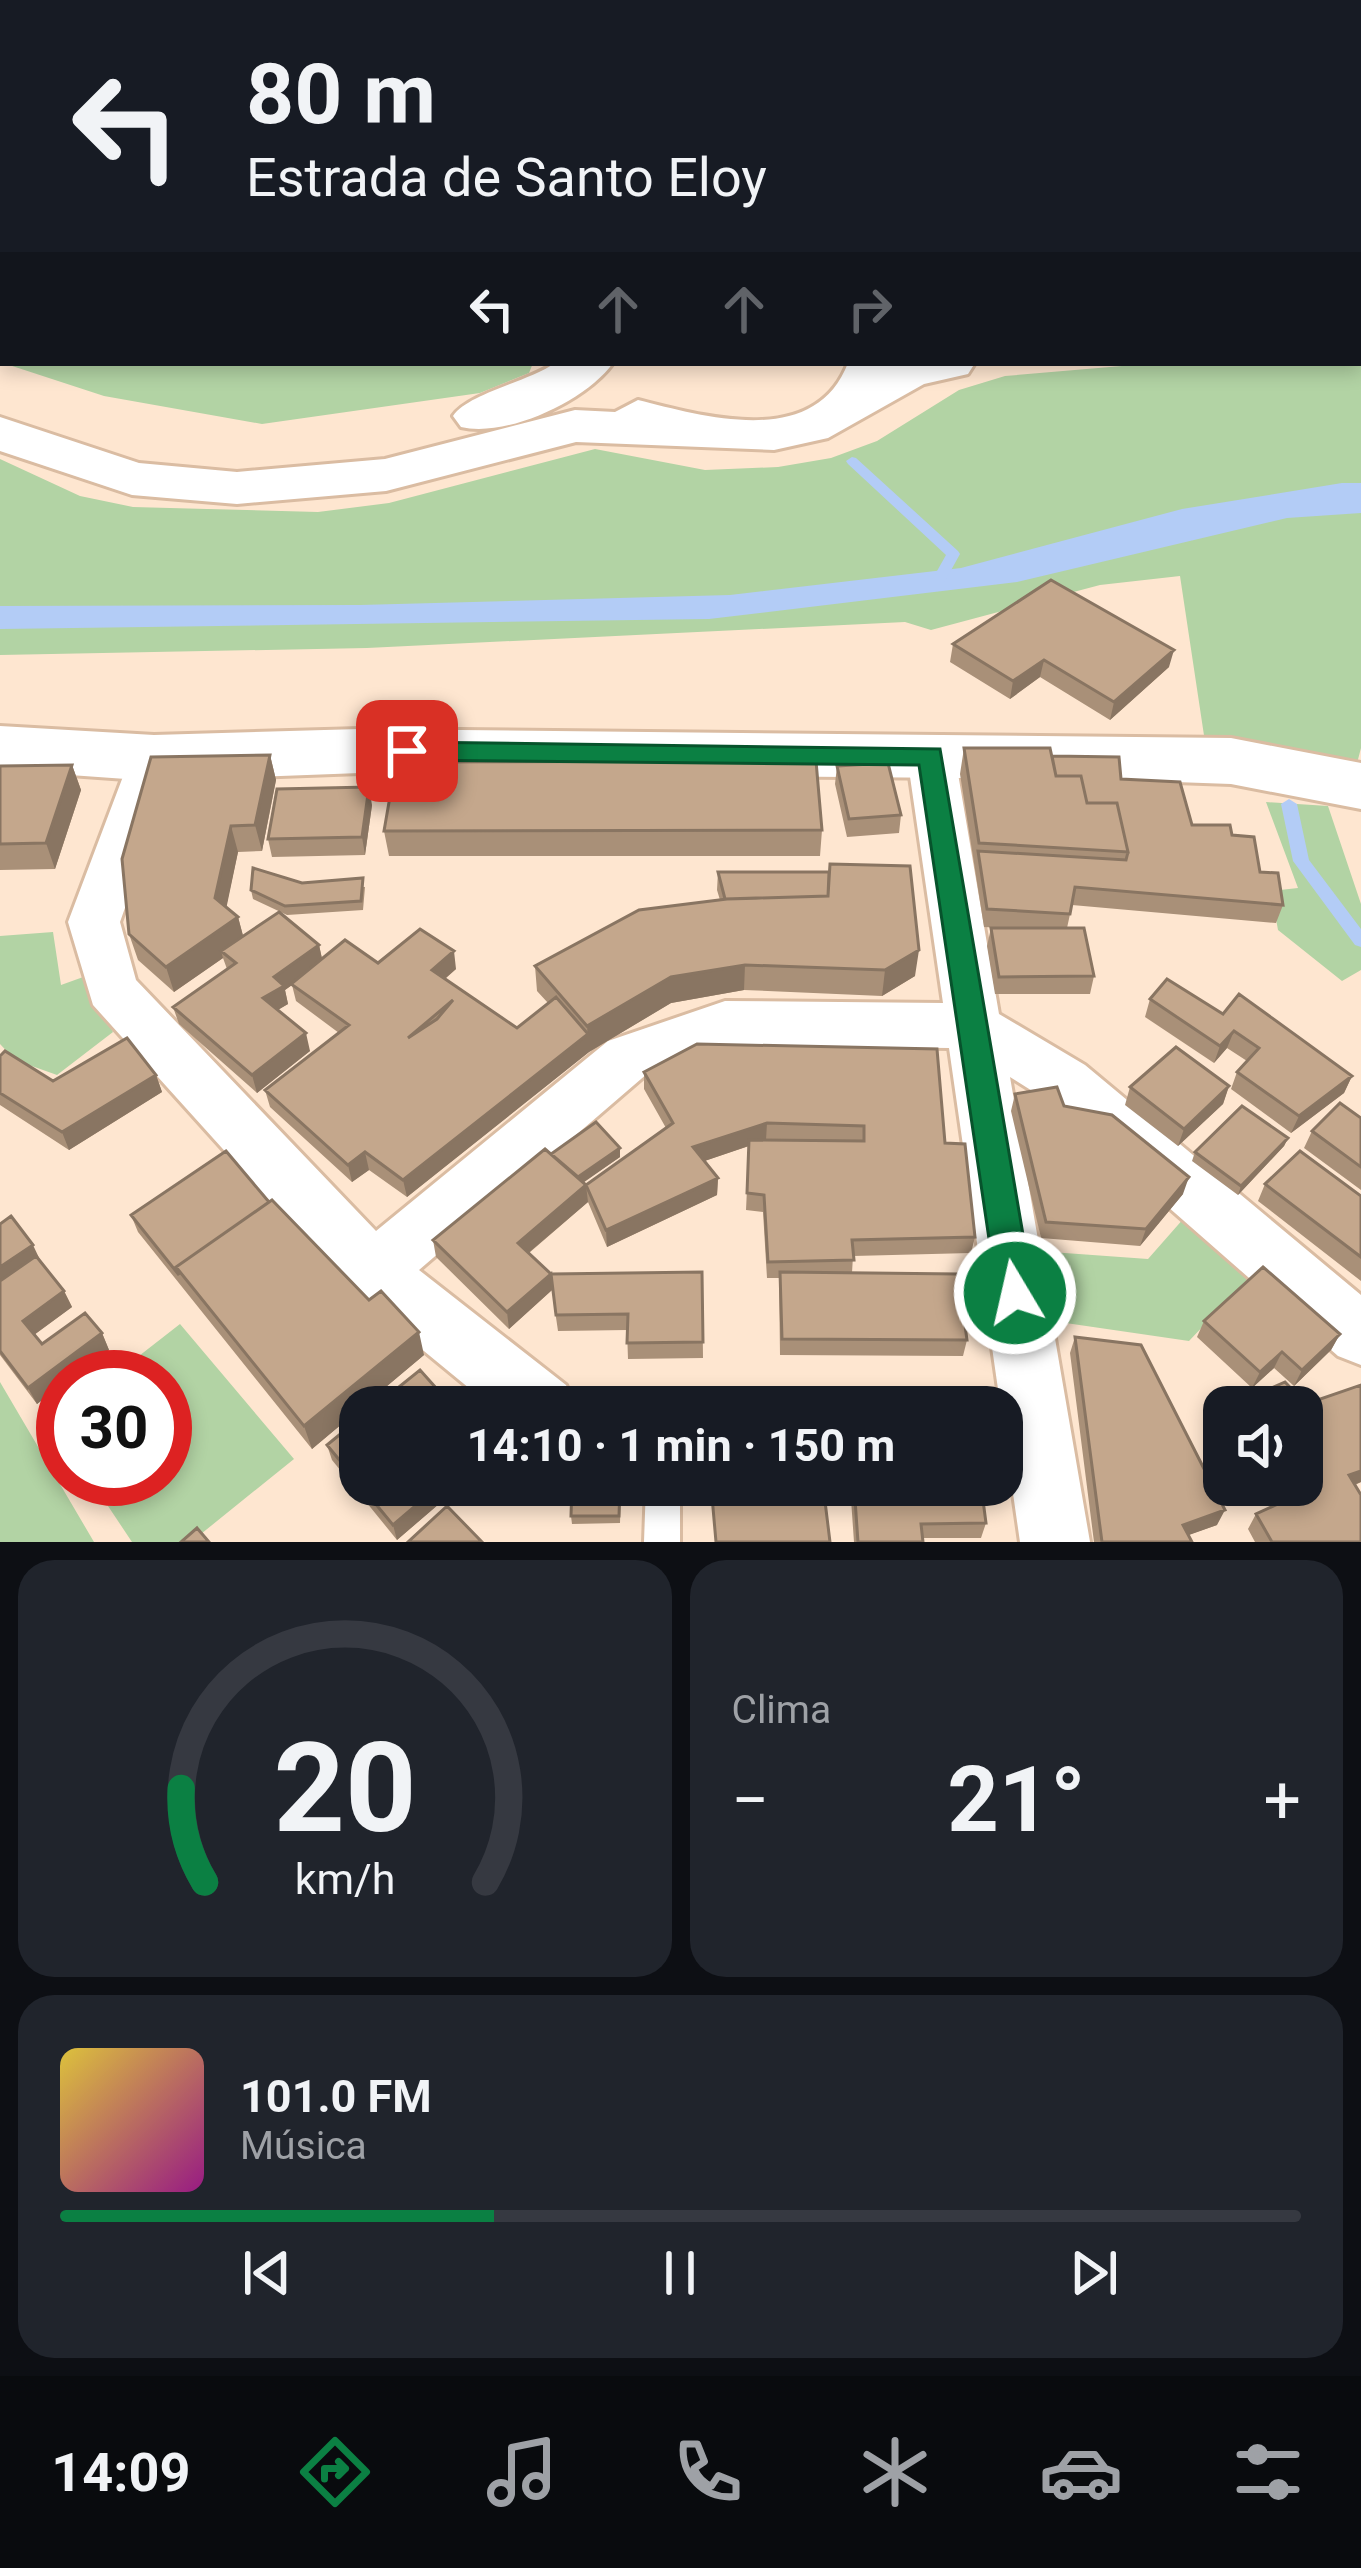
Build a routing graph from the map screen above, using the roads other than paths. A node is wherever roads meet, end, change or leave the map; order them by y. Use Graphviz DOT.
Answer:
graph roads {
  1 [pos="587,366"];
  2 [pos="593,366"];
  3 [pos="937,366"];
  4 [pos="864,382"];
  5 [pos="0,389"];
  6 [pos="680,431"];
  7 [pos="0,433"];
  8 [pos="0,748"];
  9 [pos="931,756"];
  10 [pos="154,758"];
  11 [pos="1361,786"];
  12 [pos="974,1026"];
  13 [pos="373,1271"];
  14 [pos="1361,1335"];
  15 [pos="517,1386"];
  16 [pos="1013,1386"];
  17 [pos="1023,1438"];
  18 [pos="663,1506"];
  19 [pos="662,1542"];
  20 [pos="1055,1542"];
  1 -- 5 [label="main road"];
  2 -- 6 [label="main road"];
  3 -- 4 [label="main road"];
  4 -- 6 [label="main road"];
  6 -- 7 [label="main road"];
  8 -- 10 [label="main road"];
  9 -- 10 [label="main road"];
  9 -- 11 [label="main road"];
  9 -- 12 [label="street"];
  10 -- 13 [label="street"];
  12 -- 13 [label="street"];
  12 -- 14 [label="street"];
  12 -- 16 [label="street"];
  13 -- 15 [label="street"];
  17 -- 20 [label="street"];
  18 -- 19 [label="lane"];
}
